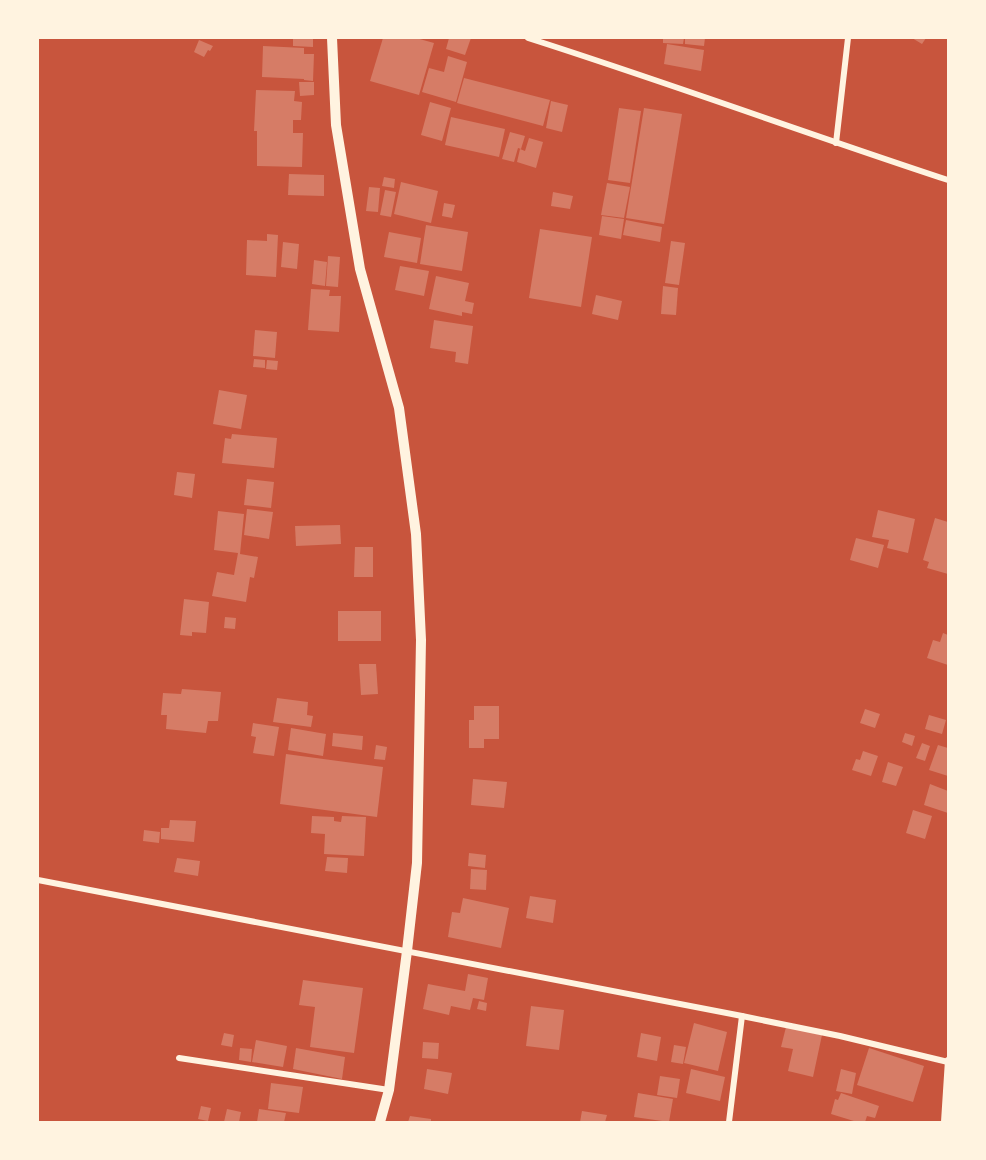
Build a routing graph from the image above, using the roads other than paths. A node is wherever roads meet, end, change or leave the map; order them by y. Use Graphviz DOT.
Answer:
graph roads {
  1 [pos="332,38"];
  2 [pos="528,38"];
  3 [pos="848,38"];
  4 [pos="836,143"];
  5 [pos="948,180"];
  6 [pos="38,880"];
  7 [pos="407,951"];
  8 [pos="742,1016"];
  9 [pos="179,1058"];
  10 [pos="948,1061"];
  11 [pos="388,1090"];
  12 [pos="380,1122"];
  13 [pos="729,1122"];
  14 [pos="944,1122"];
  1 -- 7 [label="street"];
  2 -- 4 [label="street"];
  3 -- 4 [label="street"];
  4 -- 5 [label="street"];
  6 -- 7 [label="street"];
  7 -- 8 [label="street"];
  7 -- 11 [label="street"];
  8 -- 10 [label="street"];
  8 -- 13 [label="street"];
  9 -- 11 [label="street"];
  10 -- 14 [label="street"];
  11 -- 12 [label="street"];
}
